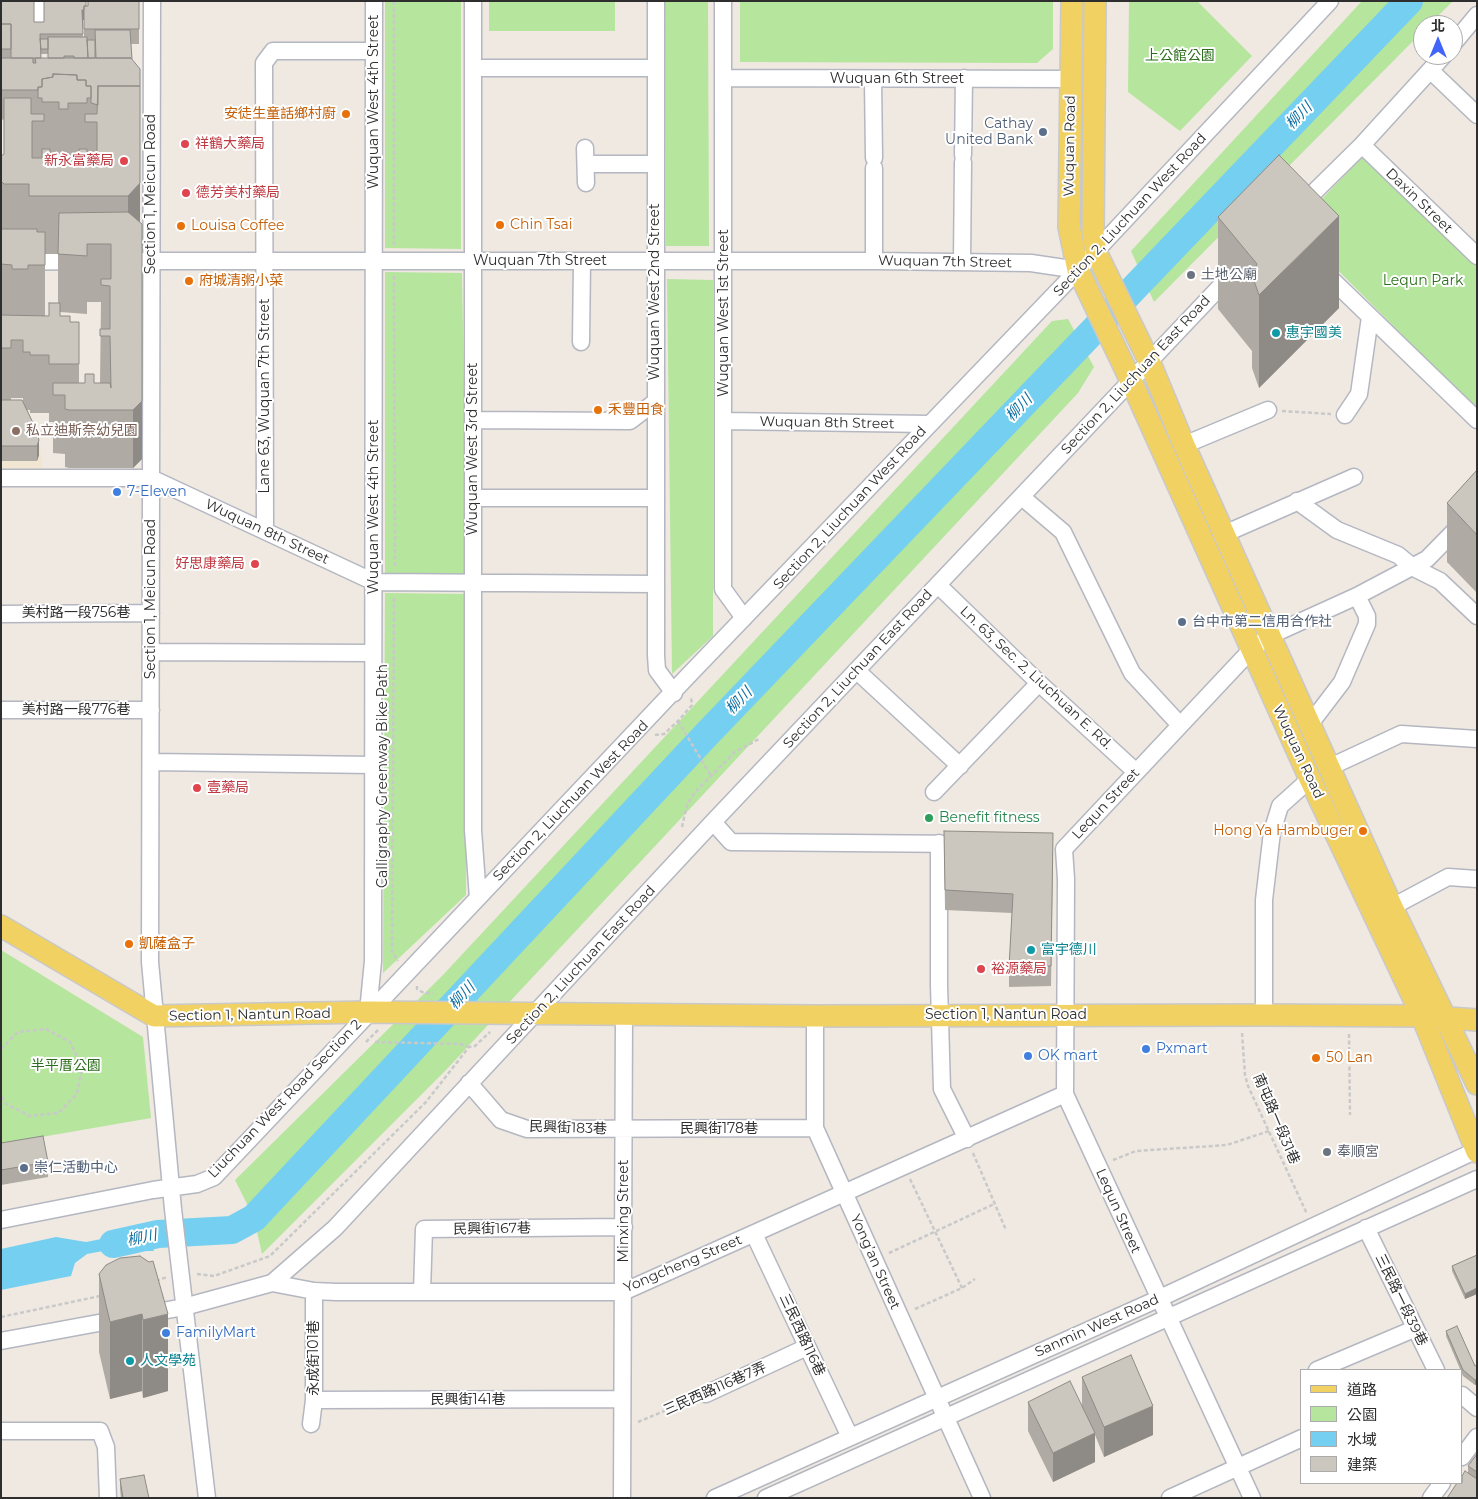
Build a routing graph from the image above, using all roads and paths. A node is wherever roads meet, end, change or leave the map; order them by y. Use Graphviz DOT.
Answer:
graph roads {
  1 [pos="39,1"];
  2 [pos="152,1"];
  3 [pos="374,1"];
  4 [pos="394,1"];
  5 [pos="473,1"];
  6 [pos="656,1"];
  7 [pos="723,1"];
  8 [pos="1072,1"];
  9 [pos="1096,1"];
  10 [pos="1330,1"];
  11 [pos="1477,15"];
  12 [pos="39,29"];
  13 [pos="1463,32"];
  14 [pos="374,51"];
  15 [pos="1436,65"];
  16 [pos="473,68"];
  17 [pos="655,68"];
  18 [pos="1431,71"];
  19 [pos="723,78"];
  20 [pos="964,78"];
  21 [pos="1071,79"];
  22 [pos="873,80"];
  23 [pos="133,83"];
  24 [pos="152,83"];
  25 [pos="1477,115"];
  26 [pos="1362,145"];
  27 [pos="655,164"];
  28 [pos="586,183"];
  29 [pos="1286,221"];
  30 [pos="394,239"];
  31 [pos="1096,252"];
  32 [pos="1477,256"];
  33 [pos="95,261"];
  34 [pos="123,261"];
  35 [pos="152,261"];
  36 [pos="264,261"];
  37 [pos="374,261"];
  38 [pos="473,261"];
  39 [pos="874,261"];
  40 [pos="1,262"];
  41 [pos="582,262"];
  42 [pos="655,262"];
  43 [pos="723,262"];
  44 [pos="962,262"];
  45 [pos="1244,262"];
  46 [pos="1314,262"];
  47 [pos="394,275"];
  48 [pos="1082,279"];
  49 [pos="1370,318"];
  50 [pos="581,342"];
  51 [pos="1150,363"];
  52 [pos="1132,383"];
  53 [pos="655,402"];
  54 [pos="1268,410"];
  55 [pos="1345,415"];
  56 [pos="473,420"];
  57 [pos="1477,420"];
  58 [pos="725,421"];
  59 [pos="929,424"];
  60 [pos="1184,445"];
  61 [pos="1354,477"];
  62 [pos="1,478"];
  63 [pos="151,478"];
  64 [pos="473,498"];
  65 [pos="655,498"];
  66 [pos="1022,498"];
  67 [pos="1297,501"];
  68 [pos="1477,508"];
  69 [pos="266,531"];
  70 [pos="1224,534"];
  71 [pos="394,553"];
  72 [pos="1414,568"];
  73 [pos="374,582"];
  74 [pos="473,582"];
  75 [pos="655,584"];
  76 [pos="938,584"];
  77 [pos="1357,596"];
  78 [pos="394,599"];
  79 [pos="151,613"];
  80 [pos="1,614"];
  81 [pos="1477,616"];
  82 [pos="744,618"];
  83 [pos="1270,636"];
  84 [pos="1251,650"];
  85 [pos="152,652"];
  86 [pos="373,653"];
  87 [pos="857,671"];
  88 [pos="1039,683"];
  89 [pos="674,693"];
  90 [pos="691,697"];
  91 [pos="1,710"];
  92 [pos="151,710"];
  93 [pos="678,721"];
  94 [pos="1310,724"];
  95 [pos="1180,725"];
  96 [pos="655,735"];
  97 [pos="759,739"];
  98 [pos="1477,739"];
  99 [pos="151,762"];
  100 [pos="373,765"];
  101 [pos="960,766"];
  102 [pos="1330,767"];
  103 [pos="1135,771"];
  104 [pos="711,776"];
  105 [pos="1310,780"];
  106 [pos="934,792"];
  107 [pos="713,822"];
  108 [pos="682,827"];
  109 [pos="939,844"];
  110 [pos="985,844"];
  111 [pos="1048,845"];
  112 [pos="1064,848"];
  113 [pos="1477,879"];
  114 [pos="478,898"];
  115 [pos="1392,907"];
  116 [pos="1,926"];
  117 [pos="392,952"];
  118 [pos="417,981"];
  119 [pos="424,993"];
  120 [pos="368,1012"];
  121 [pos="535,1013"];
  122 [pos="624,1014"];
  123 [pos="1066,1015"];
  124 [pos="1241,1015"];
  125 [pos="1264,1015"];
  126 [pos="1349,1015"];
  127 [pos="154,1016"];
  128 [pos="815,1016"];
  129 [pos="940,1016"];
  130 [pos="1422,1016"];
  131 [pos="1444,1018"];
  132 [pos="1477,1020"];
  133 [pos="374,1042"];
  134 [pos="1,1049"];
  135 [pos="469,1083"];
  136 [pos="1477,1084"];
  137 [pos="1065,1094"];
  138 [pos="1,1095"];
  139 [pos="1350,1115"];
  140 [pos="815,1128"];
  141 [pos="624,1130"];
  142 [pos="1269,1131"];
  143 [pos="967,1139"];
  144 [pos="1476,1151"];
  145 [pos="904,1165"];
  146 [pos="1097,1165"];
  147 [pos="1477,1179"];
  148 [pos="171,1187"];
  149 [pos="844,1193"];
  150 [pos="994,1204"];
  151 [pos="1,1220"];
  152 [pos="624,1227"];
  153 [pos="1313,1227"];
  154 [pos="1366,1228"];
  155 [pos="1006,1230"];
  156 [pos="934,1232"];
  157 [pos="754,1234"];
  158 [pos="874,1260"];
  159 [pos="201,1273"];
  160 [pos="975,1279"];
  161 [pos="158,1280"];
  162 [pos="152,1283"];
  163 [pos="272,1284"];
  164 [pos="962,1288"];
  165 [pos="314,1291"];
  166 [pos="422,1292"];
  167 [pos="623,1292"];
  168 [pos="108,1295"];
  169 [pos="1158,1299"];
  170 [pos="184,1307"];
  171 [pos="900,1316"];
  172 [pos="1,1317"];
  173 [pos="1167,1318"];
  174 [pos="1414,1329"];
  175 [pos="1,1341"];
  176 [pos="807,1348"];
  177 [pos="1319,1369"];
  178 [pos="1435,1369"];
  179 [pos="706,1394"];
  180 [pos="1463,1397"];
  181 [pos="937,1398"];
  182 [pos="622,1399"];
  183 [pos="314,1400"];
  184 [pos="1477,1408"];
  185 [pos="946,1417"];
  186 [pos="311,1424"];
  187 [pos="622,1429"];
  188 [pos="1,1431"];
  189 [pos="1477,1436"];
  190 [pos="850,1437"];
  191 [pos="1300,1439"];
  192 [pos="1463,1455"];
  193 [pos="1237,1466"];
  194 [pos="1441,1484"];
  195 [pos="108,1498"];
  196 [pos="207,1498"];
  197 [pos="622,1498"];
  198 [pos="715,1498"];
  199 [pos="766,1498"];
  200 [pos="982,1498"];
  201 [pos="1170,1498"];
  202 [pos="1252,1498"];
  203 [pos="1431,1498"];
  1 -- 12 [label="street"];
  2 -- 24 [label="street, Section 1, Meicun Road"];
  3 -- 14 [label="street, Wuquan West 4th Street"];
  4 -- 30 [label="path"];
  5 -- 16 [label="street, Wuquan West 3rd Street"];
  6 -- 17 [label="street, Wuquan West 2nd Street"];
  7 -- 19 [label="street, Wuquan West 1st Street"];
  8 -- 21 [label="main road, Wuquan Road"];
  9 -- 31 [label="main road, Wuquan Road"];
  10 -- 31 [label="street, Section 2, Liuchuan West Road"];
  11 -- 13 [label="street"];
  14 -- 36 [label="street, Lane 63, Wuquan 7th Street"];
  14 -- 37 [label="street, Wuquan West 4th Street"];
  15 -- 18 [label="street"];
  16 -- 17 [label="street"];
  16 -- 38 [label="street, Wuquan West 3rd Street"];
  17 -- 27 [label="street, Wuquan West 2nd Street"];
  18 -- 25 [label="street"];
  18 -- 26 [label="street"];
  19 -- 22 [label="street, Wuquan 6th Street"];
  19 -- 43 [label="street, Wuquan West 1st Street"];
  20 -- 21 [label="street, Wuquan 6th Street"];
  20 -- 22 [label="street, Wuquan 6th Street"];
  20 -- 44 [label="street"];
  21 -- 48 [label="main road, Wuquan Road"];
  22 -- 39 [label="street"];
  23 -- 24 [label="street"];
  24 -- 35 [label="street, Section 1, Meicun Road"];
  26 -- 29 [label="street"];
  26 -- 32 [label="street, Daxin Street"];
  27 -- 28 [label="street"];
  27 -- 42 [label="street, Wuquan West 2nd Street"];
  31 -- 48 [label="street, Section 2, Liuchuan West Road"];
  31 -- 51 [label="main road, Wuquan Road"];
  33 -- 40 [label="street"];
  34 -- 35 [label="street, Wuquan 7th Street"];
  35 -- 36 [label="street, Wuquan 7th Street"];
  35 -- 63 [label="street, Section 1, Meicun Road"];
  36 -- 37 [label="street, Wuquan 7th Street"];
  36 -- 69 [label="street, Lane 63, Wuquan 7th Street"];
  37 -- 38 [label="street, Wuquan 7th Street"];
  37 -- 73 [label="street, Wuquan West 4th Street"];
  38 -- 41 [label="street, Wuquan 7th Street"];
  38 -- 56 [label="street, Wuquan West 3rd Street"];
  39 -- 43 [label="street, Wuquan 7th Street"];
  39 -- 44 [label="street, Wuquan 7th Street"];
  41 -- 42 [label="street, Wuquan 7th Street"];
  41 -- 50 [label="street"];
  42 -- 43 [label="street, Wuquan 7th Street"];
  42 -- 53 [label="street, Wuquan West 2nd Street"];
  43 -- 58 [label="street, Wuquan West 1st Street"];
  44 -- 48 [label="street, Wuquan 7th Street"];
  45 -- 51 [label="street, Section 2, Liuchuan East Road"];
  46 -- 49 [label="street"];
  47 -- 71 [label="path"];
  48 -- 52 [label="main road, Wuquan Road"];
  48 -- 59 [label="street, Section 2, Liuchuan West Road"];
  49 -- 55 [label="street"];
  49 -- 57 [label="street"];
  51 -- 52 [label="street, Section 2, Liuchuan East Road"];
  51 -- 60 [label="main road, Wuquan Road"];
  52 -- 66 [label="street, Section 2, Liuchuan East Road"];
  52 -- 84 [label="main road, Wuquan Road"];
  53 -- 56 [label="street"];
  53 -- 65 [label="street, Wuquan West 2nd Street"];
  54 -- 55 [label="path"];
  54 -- 60 [label="street"];
  56 -- 64 [label="street, Wuquan West 3rd Street"];
  58 -- 59 [label="street, Wuquan 8th Street"];
  58 -- 82 [label="street, Wuquan West 1st Street"];
  59 -- 82 [label="street, Section 2, Liuchuan West Road"];
  60 -- 70 [label="main road, Wuquan Road"];
  61 -- 67 [label="street"];
  62 -- 63 [label="street, Wuquan 8th Street"];
  63 -- 69 [label="street, Wuquan 8th Street"];
  63 -- 79 [label="street, Section 1, Meicun Road"];
  64 -- 65 [label="street"];
  64 -- 74 [label="street, Wuquan West 3rd Street"];
  65 -- 75 [label="street, Wuquan West 2nd Street"];
  66 -- 76 [label="street, Section 2, Liuchuan East Road"];
  66 -- 95 [label="street"];
  67 -- 70 [label="street"];
  67 -- 72 [label="street"];
  68 -- 72 [label="street, Lequn Street"];
  69 -- 73 [label="street, Wuquan 8th Street"];
  70 -- 83 [label="main road, Wuquan Road"];
  72 -- 77 [label="street, Lequn Street"];
  72 -- 81 [label="street"];
  73 -- 74 [label="street, Wuquan 8th Street"];
  73 -- 86 [label="street, Wuquan West 4th Street"];
  74 -- 75 [label="street"];
  74 -- 114 [label="street, Wuquan West 3rd Street"];
  75 -- 89 [label="street, Wuquan West 2nd Street"];
  76 -- 87 [label="street, Section 2, Liuchuan East Road"];
  76 -- 88 [label="street, Ln. 63, Sec. 2, Liuchuan E. Rd."];
  77 -- 83 [label="street, Lequn Street"];
  77 -- 94 [label="street"];
  78 -- 117 [label="path, Calligraphy Greenway Bike Path"];
  79 -- 80 [label="street, 美村路一段756巷"];
  79 -- 85 [label="street, Section 1, Meicun Road"];
  82 -- 89 [label="street, Section 2, Liuchuan West Road"];
  83 -- 84 [label="street, Lequn Street"];
  83 -- 94 [label="main road, Wuquan Road"];
  84 -- 95 [label="street, Lequn Street"];
  84 -- 105 [label="main road, Wuquan Road"];
  85 -- 86 [label="street"];
  85 -- 92 [label="street, Section 1, Meicun Road"];
  86 -- 100 [label="street, Wuquan West 4th Street"];
  87 -- 101 [label="street"];
  87 -- 107 [label="street, Section 2, Liuchuan East Road"];
  88 -- 101 [label="street"];
  88 -- 103 [label="street, Ln. 63, Sec. 2, Liuchuan E. Rd."];
  89 -- 114 [label="street, Section 2, Liuchuan West Road"];
  90 -- 93 [label="path"];
  91 -- 92 [label="street, 美村路一段776巷"];
  92 -- 99 [label="street, Section 1, Meicun Road"];
  93 -- 96 [label="path"];
  93 -- 104 [label="path"];
  94 -- 102 [label="main road, Wuquan Road"];
  95 -- 103 [label="street, Lequn Street"];
  97 -- 104 [label="path"];
  98 -- 102 [label="street"];
  99 -- 100 [label="street"];
  99 -- 127 [label="street, Section 1, Meicun Road"];
  100 -- 120 [label="street, Wuquan West 4th Street"];
  101 -- 106 [label="street"];
  102 -- 115 [label="main road, Wuquan Road"];
  103 -- 112 [label="street, Lequn Street"];
  104 -- 108 [label="path"];
  105 -- 125 [label="street"];
  105 -- 130 [label="main road, Wuquan Road"];
  107 -- 109 [label="street"];
  107 -- 121 [label="street, Section 2, Liuchuan East Road"];
  109 -- 110 [label="street"];
  109 -- 129 [label="street"];
  111 -- 112 [label="street"];
  112 -- 123 [label="street, Lequn Street"];
  113 -- 115 [label="street"];
  114 -- 120 [label="street, Section 2, Liuchuan West Road"];
  115 -- 131 [label="main road, Wuquan Road"];
  116 -- 127 [label="main road, Section 1, Nantun Road"];
  118 -- 119 [label="path"];
  120 -- 121 [label="main road, Section 1, Nantun Road"];
  120 -- 127 [label="main road, Section 1, Nantun Road"];
  120 -- 148 [label="street, Liuchuan West Road Section 2"];
  121 -- 122 [label="main road, Section 1, Nantun Road"];
  121 -- 135 [label="street, Section 2, Liuchuan East Road"];
  122 -- 128 [label="main road, Section 1, Nantun Road"];
  122 -- 141 [label="street, Minxing Street"];
  123 -- 124 [label="main road, Section 1, Nantun Road"];
  123 -- 129 [label="main road, Section 1, Nantun Road"];
  123 -- 137 [label="street, Lequn Street"];
  124 -- 125 [label="main road, Section 1, Nantun Road"];
  124 -- 142 [label="path, 南屯路一段31巷"];
  125 -- 126 [label="main road, Section 1, Nantun Road"];
  126 -- 130 [label="main road, Section 1, Nantun Road"];
  126 -- 139 [label="path"];
  127 -- 148 [label="street, Section 1, Meicun Road"];
  128 -- 129 [label="main road, Section 1, Nantun Road"];
  128 -- 140 [label="street, Yong’an Street"];
  129 -- 143 [label="street"];
  130 -- 131 [label="main road, Section 1, Nantun Road"];
  130 -- 144 [label="main road, Wuquan Road"];
  131 -- 132 [label="main road, Section 1, Nantun Road"];
  131 -- 136 [label="main road, Wuquan Road"];
  133 -- 159 [label="path"];
  134 -- 138 [label="path"];
  135 -- 141 [label="street, 民興街183巷"];
  135 -- 163 [label="street, Section 2, Liuchuan East Road"];
  137 -- 143 [label="street, Yongcheng Street"];
  137 -- 146 [label="street, Lequn Street"];
  140 -- 141 [label="street, 民興街178巷"];
  140 -- 149 [label="street, Yong’an Street"];
  141 -- 152 [label="street, Minxing Street"];
  142 -- 146 [label="path"];
  142 -- 153 [label="path, 南屯路一段31巷"];
  143 -- 145 [label="street, Yongcheng Street"];
  143 -- 150 [label="path"];
  144 -- 153 [label="street, Sanmin West Road"];
  145 -- 149 [label="street, Yongcheng Street"];
  145 -- 156 [label="path"];
  146 -- 169 [label="street, Lequn Street"];
  147 -- 154 [label="street, Sanmin West Road"];
  148 -- 151 [label="street, Liuchuan West Road Section 2"];
  148 -- 170 [label="street, Section 1, Meicun Road"];
  149 -- 157 [label="street, Yongcheng Street"];
  149 -- 158 [label="street, Yong’an Street"];
  150 -- 155 [label="path"];
  150 -- 156 [label="path"];
  152 -- 166 [label="street, 民興街167巷"];
  152 -- 167 [label="street, Minxing Street"];
  153 -- 169 [label="street, Sanmin West Road"];
  154 -- 173 [label="street, Sanmin West Road"];
  154 -- 174 [label="street, 三民路一段39巷"];
  156 -- 158 [label="path"];
  156 -- 164 [label="path"];
  157 -- 167 [label="street, Yongcheng Street"];
  157 -- 176 [label="street, 三民西路116巷"];
  158 -- 171 [label="street, Yong’an Street"];
  160 -- 164 [label="path"];
  161 -- 162 [label="path"];
  163 -- 165 [label="street, Yongcheng Street"];
  163 -- 170 [label="street"];
  164 -- 171 [label="path"];
  165 -- 166 [label="street, Yongcheng Street"];
  165 -- 183 [label="street, 永成街101巷"];
  166 -- 167 [label="street, Yongcheng Street"];
  167 -- 182 [label="street, Minxing Street"];
  168 -- 172 [label="path"];
  169 -- 173 [label="street, Lequn Street"];
  169 -- 181 [label="street, Sanmin West Road"];
  170 -- 175 [label="street"];
  170 -- 196 [label="street, Section 1, Meicun Road"];
  171 -- 181 [label="street, Yong’an Street"];
  173 -- 185 [label="street, Sanmin West Road"];
  173 -- 193 [label="street, Lequn Street"];
  174 -- 177 [label="street"];
  174 -- 178 [label="street, 三民路一段39巷"];
  176 -- 179 [label="street, 三民西路116巷7弄"];
  176 -- 190 [label="street, 三民西路116巷"];
  179 -- 187 [label="path, 三民西路116巷7弄"];
  180 -- 184 [label="street"];
  181 -- 185 [label="street, Yong’an Street"];
  181 -- 190 [label="street, Sanmin West Road"];
  182 -- 183 [label="street, 民興街141巷"];
  182 -- 187 [label="street, Minxing Street"];
  183 -- 186 [label="street, 永成街101巷"];
  185 -- 199 [label="street, Sanmin West Road"];
  185 -- 200 [label="street, Yong’an Street"];
  187 -- 197 [label="street, Minxing Street"];
  188 -- 195 [label="street"];
  189 -- 192 [label="street"];
  190 -- 198 [label="street, Sanmin West Road"];
  191 -- 193 [label="street"];
  193 -- 201 [label="street"];
  193 -- 202 [label="street, Lequn Street"];
  194 -- 203 [label="street"];
}
